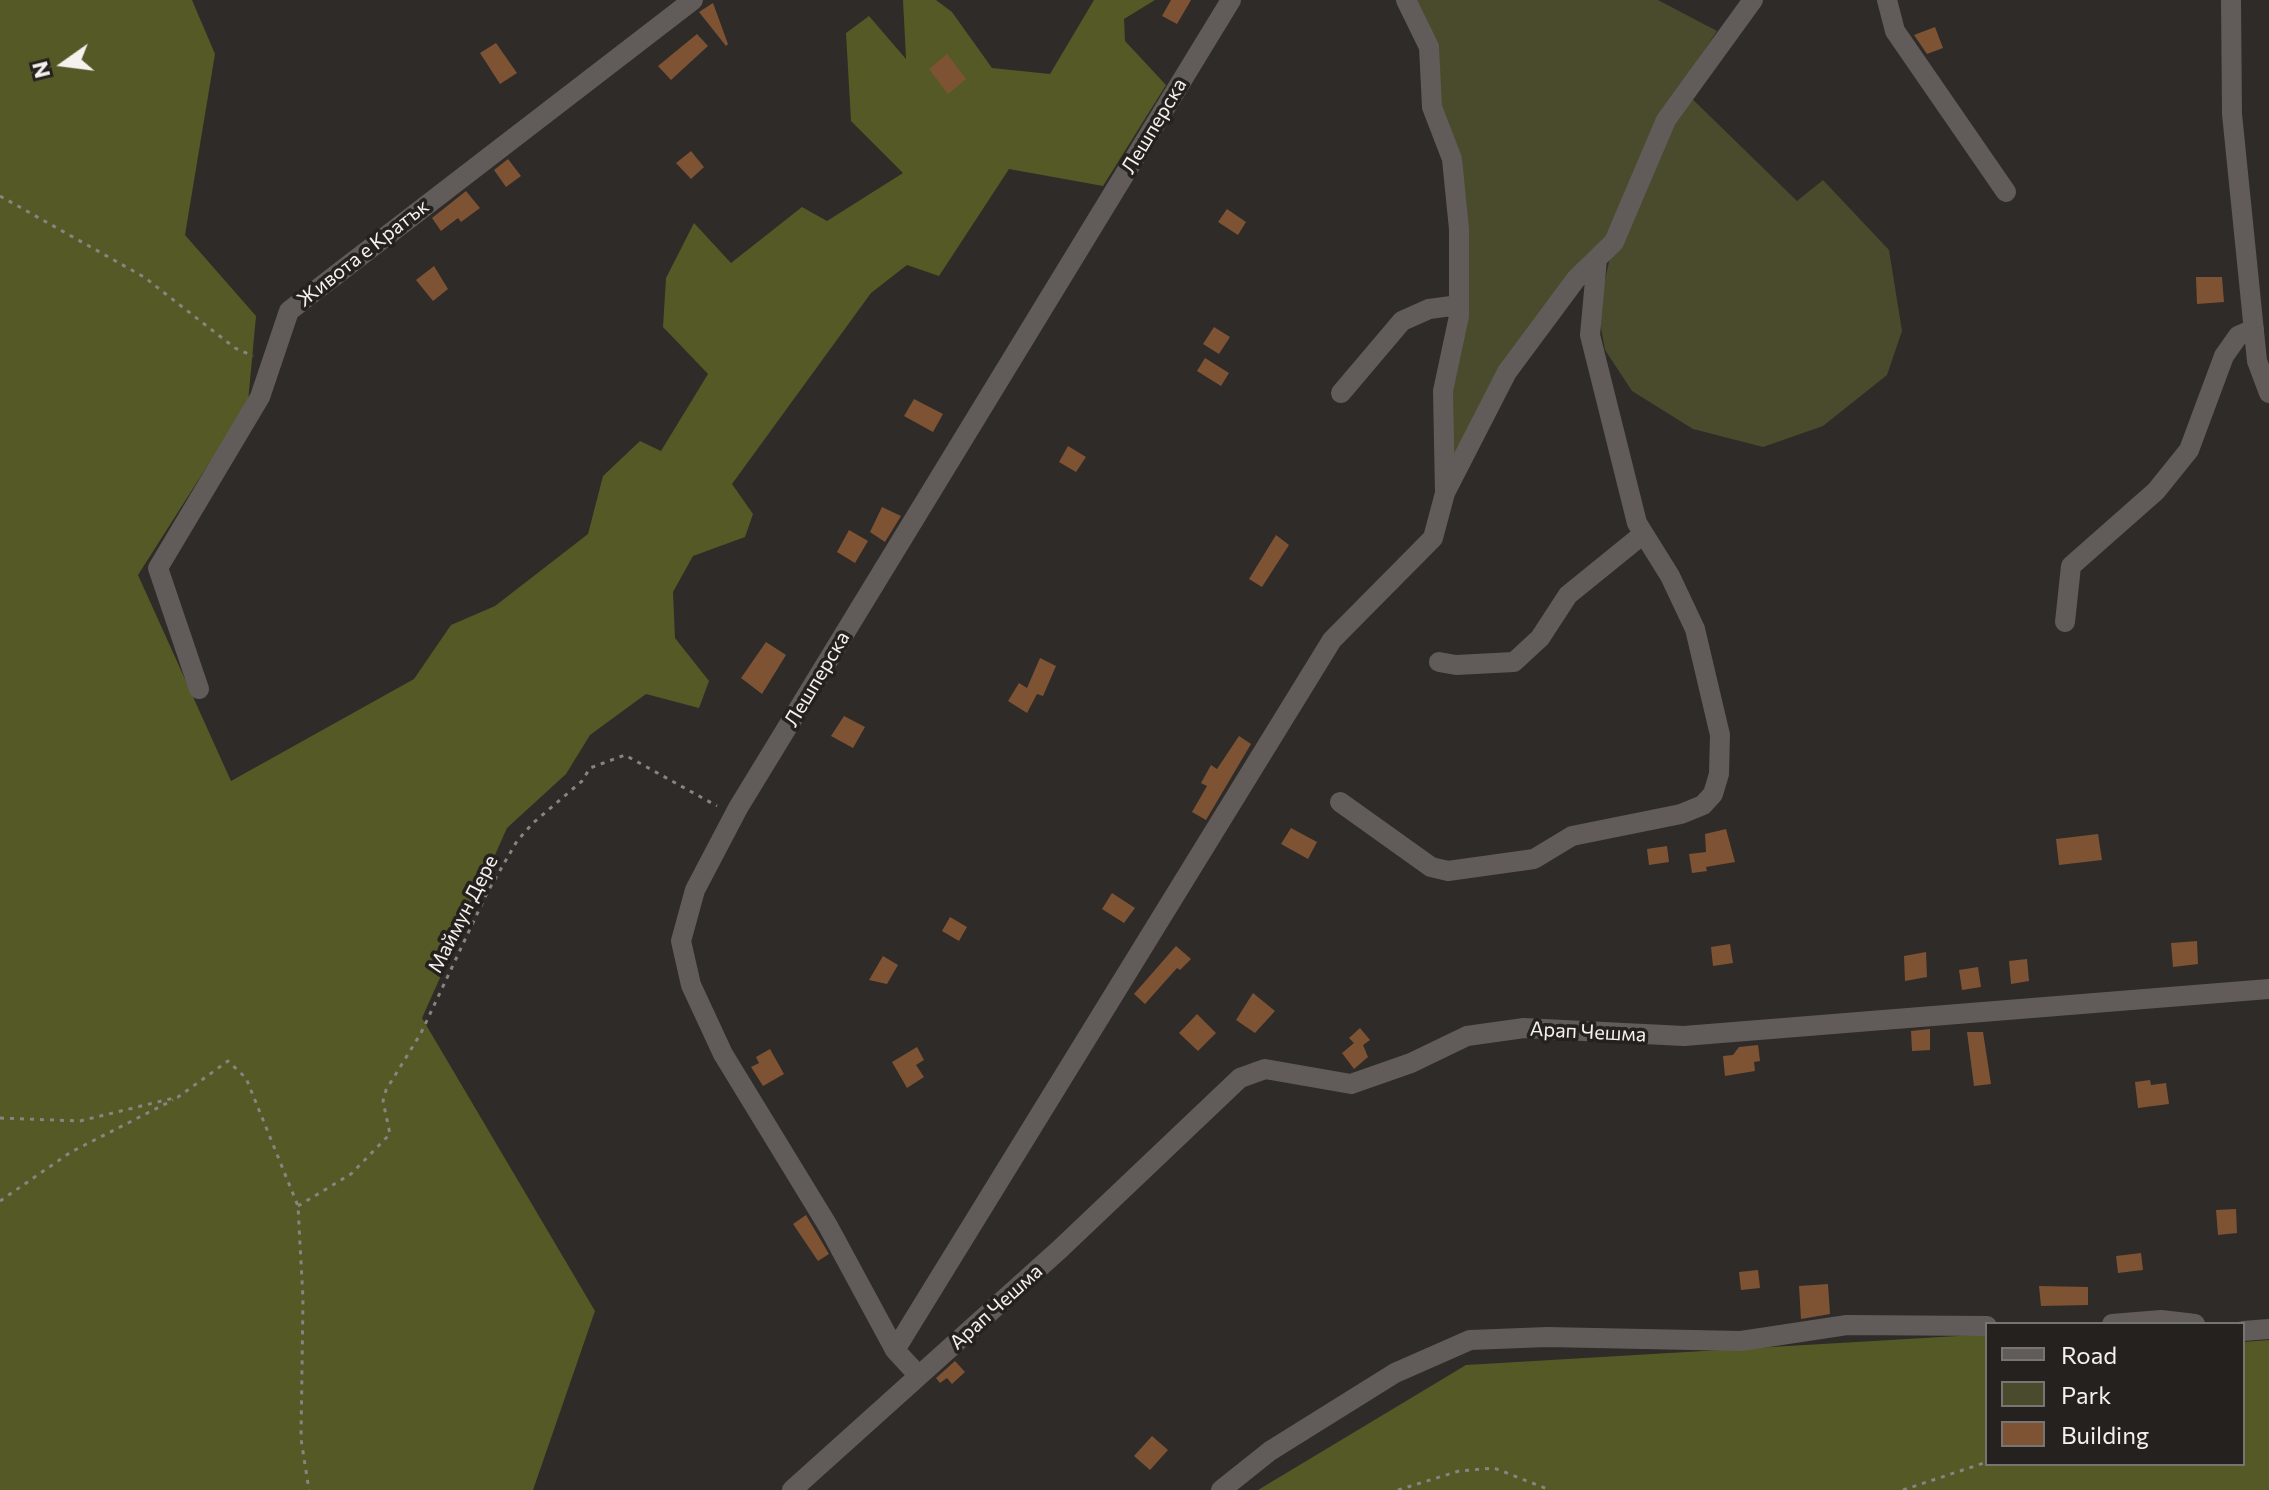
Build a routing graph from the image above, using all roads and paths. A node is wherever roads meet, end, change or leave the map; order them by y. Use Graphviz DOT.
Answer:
graph roads {
  1 [pos="693,0"];
  2 [pos="1231,0"];
  3 [pos="1406,0"];
  4 [pos="1753,0"];
  5 [pos="1887,0"];
  6 [pos="2231,0"];
  7 [pos="2006,192"];
  8 [pos="0,196"];
  9 [pos="1597,259"];
  10 [pos="1459,305"];
  11 [pos="2254,329"];
  12 [pos="271,364"];
  13 [pos="1341,393"];
  14 [pos="2269,393"];
  15 [pos="1445,493"];
  16 [pos="1642,535"];
  17 [pos="2065,622"];
  18 [pos="1439,662"];
  19 [pos="199,689"];
  20 [pos="1340,802"];
  21 [pos="733,817"];
  22 [pos="2269,989"];
  23 [pos="178,1097"];
  24 [pos="0,1118"];
  25 [pos="0,1201"];
  26 [pos="298,1206"];
  27 [pos="2136,1322"];
  28 [pos="2178,1322"];
  29 [pos="1985,1326"];
  30 [pos="2269,1329"];
  31 [pos="2245,1331"];
  32 [pos="895,1350"];
  33 [pos="919,1376"];
  34 [pos="1985,1463"];
  35 [pos="309,1490"];
  36 [pos="792,1490"];
  37 [pos="1221,1490"];
  38 [pos="1398,1490"];
  39 [pos="1550,1490"];
  40 [pos="1903,1490"];
  1 -- 12 [label="street, Живота е Кратък"];
  2 -- 21 [label="street, Лешперска"];
  3 -- 10 [label="street"];
  4 -- 9 [label="street"];
  5 -- 7 [label="street"];
  6 -- 11 [label="street"];
  8 -- 12 [label="path"];
  9 -- 15 [label="street"];
  9 -- 16 [label="street"];
  10 -- 13 [label="street"];
  10 -- 15 [label="street"];
  11 -- 14 [label="street"];
  11 -- 17 [label="street"];
  12 -- 19 [label="street, Живота е Кратък"];
  15 -- 32 [label="street"];
  16 -- 18 [label="street"];
  16 -- 20 [label="street"];
  21 -- 26 [label="path, Маймун Дере"];
  21 -- 32 [label="street, Лешперска"];
  22 -- 33 [label="street, Арап Чешма"];
  23 -- 24 [label="path"];
  23 -- 25 [label="path"];
  23 -- 26 [label="path"];
  26 -- 35 [label="path"];
  27 -- 28 [label="street"];
  29 -- 37 [label="street"];
  30 -- 31 [label="street"];
  32 -- 33 [label="street, Лешперска"];
  33 -- 36 [label="street, Арап Чешма"];
  34 -- 40 [label="path"];
  38 -- 39 [label="path"];
}
